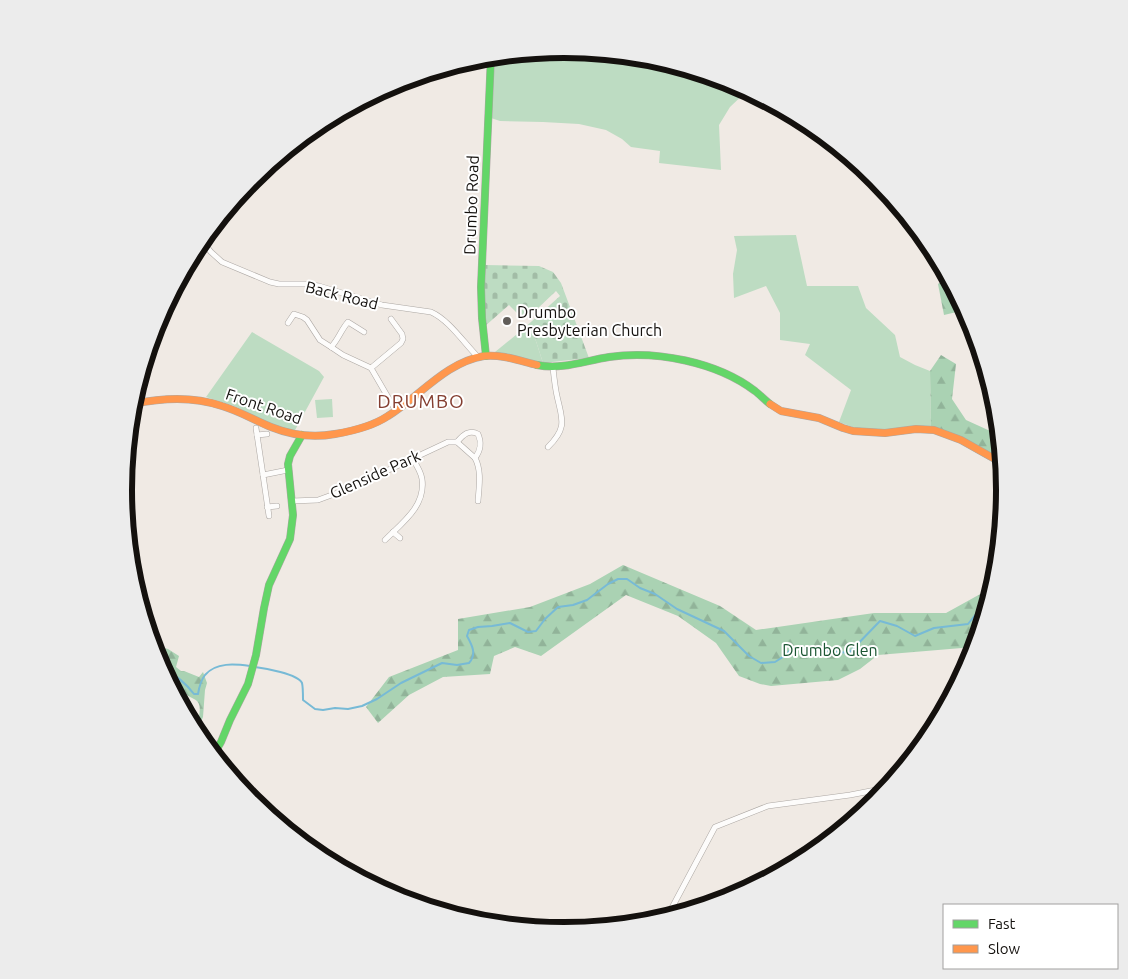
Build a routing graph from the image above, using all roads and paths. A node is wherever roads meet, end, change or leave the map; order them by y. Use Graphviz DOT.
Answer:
graph roads {
  1 [pos="491,64"];
  2 [pos="207,247"];
  3 [pos="391,319"];
  4 [pos="288,323"];
  5 [pos="364,332"];
  6 [pos="331,347"];
  7 [pos="486,356"];
  8 [pos="478,357"];
  9 [pos="371,368"];
  10 [pos="553,368"];
  11 [pos="141,402"];
  12 [pos="396,411"];
  13 [pos="256,428"];
  14 [pos="266,434"];
  15 [pos="257,435"];
  16 [pos="302,435"];
  17 [pos="457,442"];
  18 [pos="548,446"];
  19 [pos="412,458"];
  20 [pos="475,458"];
  21 [pos="995,459"];
  22 [pos="288,470"];
  23 [pos="263,475"];
  24 [pos="292,501"];
  25 [pos="478,501"];
  26 [pos="277,506"];
  27 [pos="267,507"];
  28 [pos="269,516"];
  29 [pos="393,532"];
  30 [pos="400,538"];
  31 [pos="385,540"];
  32 [pos="218,747"];
  33 [pos="873,790"];
  34 [pos="672,908"];
  1 -- 7 [label="street, Drumbo Road"];
  2 -- 8 [label="street, Back Road"];
  3 -- 9 [label="street"];
  4 -- 6 [label="street"];
  5 -- 6 [label="street"];
  6 -- 9 [label="street"];
  7 -- 8 [label="street, Front Road"];
  7 -- 10 [label="street, Front Road"];
  8 -- 12 [label="street, Front Road"];
  9 -- 12 [label="street"];
  10 -- 18 [label="street"];
  10 -- 21 [label="street"];
  11 -- 16 [label="street, Front Road"];
  12 -- 16 [label="street, Front Road"];
  13 -- 15 [label="street"];
  14 -- 15 [label="street"];
  15 -- 23 [label="street"];
  16 -- 22 [label="street"];
  17 -- 19 [label="street, Glenside Park"];
  17 -- 20 [label="street"];
  17 -- 20 [label="street, Glenside Park"];
  19 -- 24 [label="street, Glenside Park"];
  19 -- 29 [label="street"];
  20 -- 25 [label="street, Glenside Park"];
  22 -- 23 [label="street"];
  22 -- 24 [label="street"];
  23 -- 27 [label="street"];
  24 -- 32 [label="street"];
  26 -- 27 [label="street"];
  27 -- 28 [label="street"];
  29 -- 30 [label="street"];
  29 -- 31 [label="street"];
  33 -- 34 [label="street"];
}
